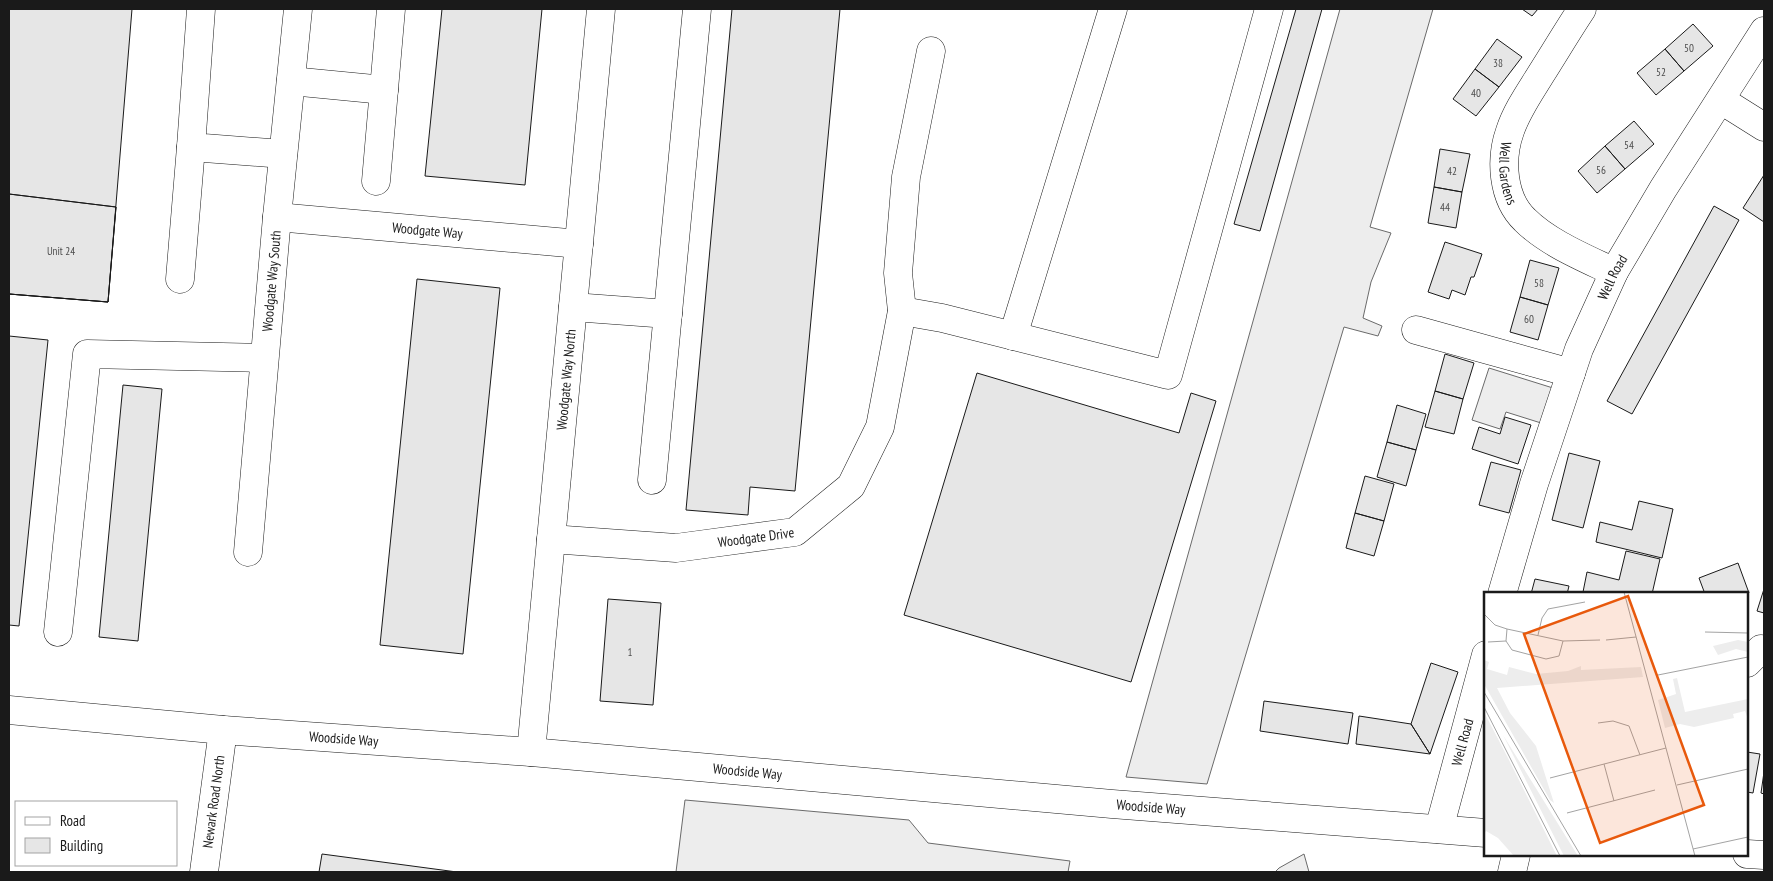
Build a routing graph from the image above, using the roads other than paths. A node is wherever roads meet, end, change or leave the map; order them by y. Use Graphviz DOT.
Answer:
graph roads {
  1 [pos="201,9"];
  2 [pos="298,9"];
  3 [pos="391,9"];
  4 [pos="601,9"];
  5 [pos="697,9"];
  6 [pos="1113,9"];
  7 [pos="1269,9"];
  8 [pos="1582,9"];
  9 [pos="1764,31"];
  10 [pos="931,51"];
  11 [pos="291,81"];
  12 [pos="384,90"];
  13 [pos="1721,100"];
  14 [pos="1764,127"];
  15 [pos="191,147"];
  16 [pos="283,154"];
  17 [pos="376,181"];
  18 [pos="277,217"];
  19 [pos="579,244"];
  20 [pos="1614,272"];
  21 [pos="180,280"];
  22 [pos="573,307"];
  23 [pos="902,310"];
  24 [pos="668,314"];
  25 [pos="1416,330"];
  26 [pos="1013,336"];
  27 [pos="264,358"];
  28 [pos="1571,373"];
  29 [pos="652,480"];
  30 [pos="551,539"];
  31 [pos="248,552"];
  32 [pos="1502,592"];
  33 [pos="58,632"];
  34 [pos="1484,662"];
  35 [pos="9,710"];
  36 [pos="223,730"];
  37 [pos="531,752"];
  38 [pos="1439,829"];
  39 [pos="1484,833"];
  40 [pos="1748,854"];
  41 [pos="1764,855"];
  42 [pos="1516,856"];
  43 [pos="204,872"];
  44 [pos="1512,872"];
  1 -- 15 [label="street"];
  2 -- 11 [label="street, Woodgate Way South"];
  3 -- 12 [label="street"];
  4 -- 19 [label="street, Woodgate Way North"];
  5 -- 24 [label="street"];
  6 -- 26 [label="street"];
  7 -- 26 [label="street"];
  8 -- 20 [label="street, Well Gardens"];
  9 -- 13 [label="street, Well Road"];
  10 -- 23 [label="street, Woodgate Drive"];
  11 -- 12 [label="street"];
  11 -- 16 [label="street, Woodgate Way South"];
  12 -- 17 [label="street"];
  13 -- 14 [label="street"];
  13 -- 20 [label="street, Well Road"];
  15 -- 16 [label="street"];
  15 -- 21 [label="street"];
  16 -- 18 [label="street, Woodgate Way South"];
  18 -- 19 [label="street, Woodgate Way"];
  18 -- 27 [label="street, Woodgate Way South"];
  19 -- 22 [label="street, Woodgate Way North"];
  20 -- 28 [label="street, Well Road"];
  22 -- 24 [label="street"];
  22 -- 30 [label="street, Woodgate Way North"];
  23 -- 26 [label="street"];
  23 -- 30 [label="street, Woodgate Drive"];
  24 -- 29 [label="street"];
  25 -- 28 [label="street"];
  27 -- 31 [label="street, Woodgate Way South"];
  27 -- 33 [label="street"];
  28 -- 32 [label="street, Well Road"];
  30 -- 37 [label="street, Woodgate Way North"];
  34 -- 38 [label="street, Well Road"];
  35 -- 36 [label="street, Woodside Way"];
  36 -- 37 [label="street, Woodside Way"];
  36 -- 43 [label="street, Newark Road North"];
  37 -- 38 [label="street, Woodside Way"];
  38 -- 39 [label="street, Woodside Way"];
  40 -- 41 [label="street"];
  42 -- 44 [label="street"];
}
